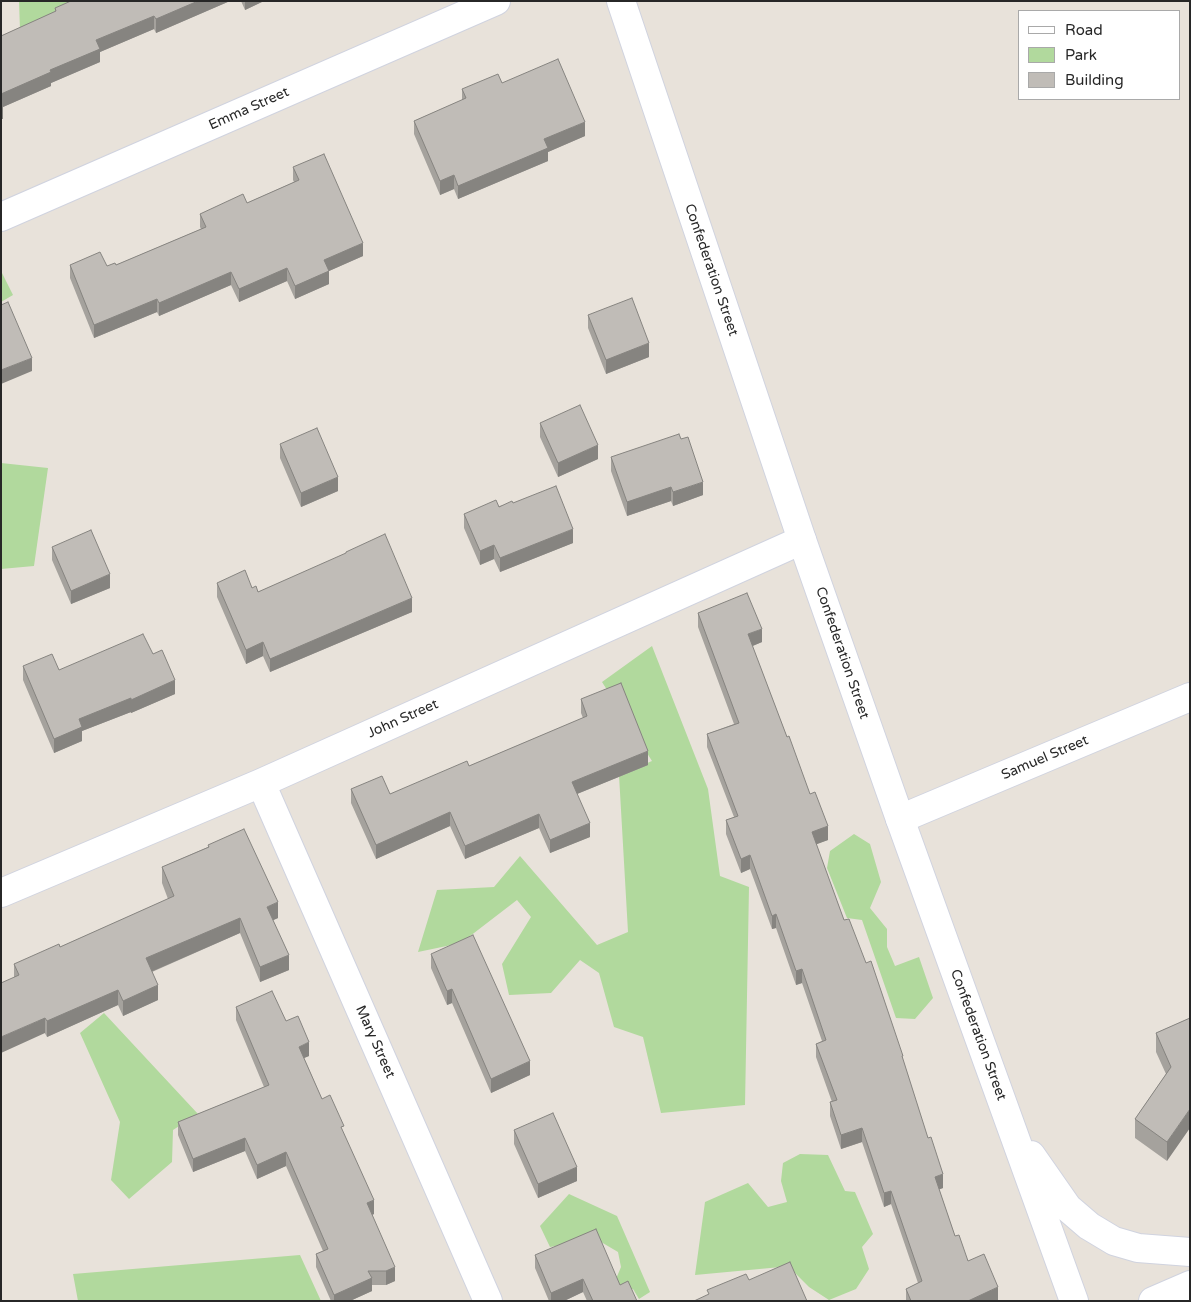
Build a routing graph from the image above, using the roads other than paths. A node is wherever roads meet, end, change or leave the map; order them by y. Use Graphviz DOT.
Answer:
graph roads {
  1 [pos="496,1"];
  2 [pos="621,1"];
  3 [pos="1,217"];
  4 [pos="802,540"];
  5 [pos="1190,697"];
  6 [pos="261,783"];
  7 [pos="900,819"];
  8 [pos="1,893"];
  9 [pos="1005,1111"];
  10 [pos="1190,1252"];
  11 [pos="1190,1286"];
  12 [pos="488,1301"];
  13 [pos="1074,1301"];
  14 [pos="1153,1301"];
  1 -- 3 [label="street, Emma Street"];
  2 -- 4 [label="street, Confederation Street"];
  4 -- 6 [label="street, John Street"];
  4 -- 7 [label="street, Confederation Street"];
  5 -- 7 [label="street, Samuel Street"];
  6 -- 8 [label="street, John Street"];
  6 -- 12 [label="street, Mary Street"];
  7 -- 9 [label="street, Confederation Street"];
  9 -- 10 [label="street"];
  9 -- 13 [label="street, Confederation Street"];
  11 -- 14 [label="street"];
}
